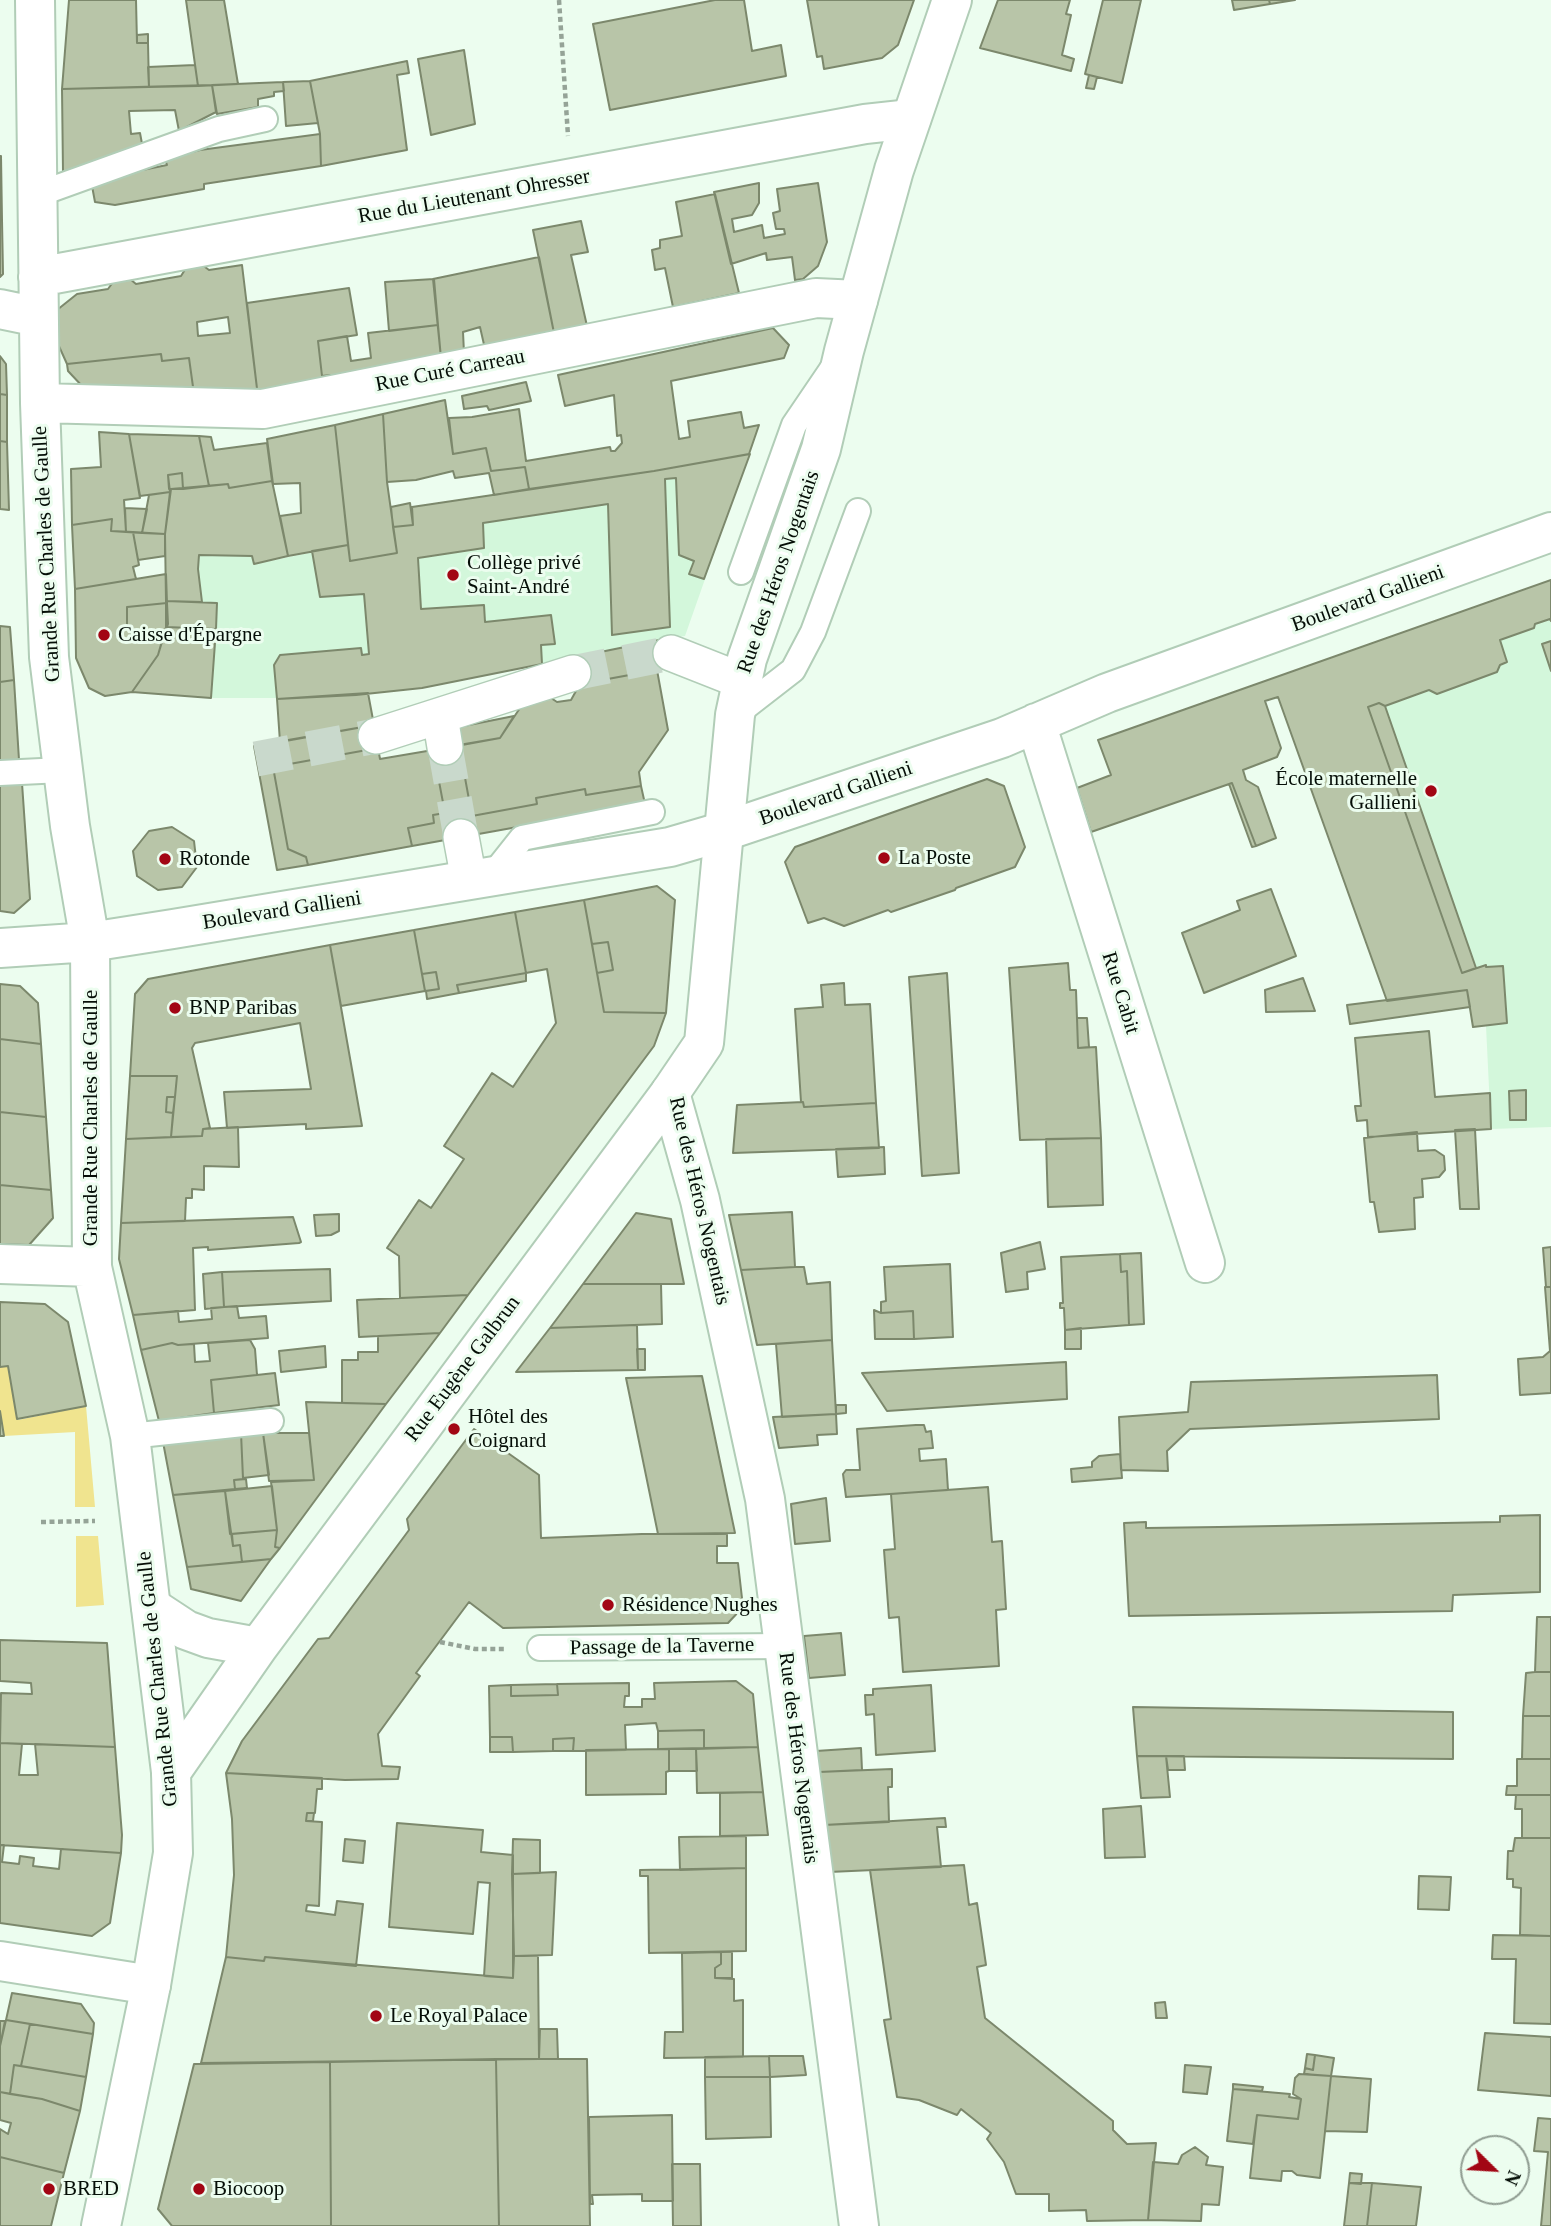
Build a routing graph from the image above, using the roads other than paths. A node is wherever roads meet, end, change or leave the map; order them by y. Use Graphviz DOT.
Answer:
graph roads {
  1 [pos="35,0"];
  2 [pos="952,0"];
  3 [pos="265,119"];
  4 [pos="911,119"];
  5 [pos="36,195"];
  6 [pos="38,277"];
  7 [pos="858,300"];
  8 [pos="0,309"];
  9 [pos="38,317"];
  10 [pos="844,351"];
  11 [pos="40,403"];
  12 [pos="858,511"];
  13 [pos="1551,532"];
  14 [pos="741,572"];
  15 [pos="671,653"];
  16 [pos="573,673"];
  17 [pos="738,698"];
  18 [pos="1036,723"];
  19 [pos="376,736"];
  20 [pos="62,770"];
  21 [pos="0,773"];
  22 [pos="652,812"];
  23 [pos="725,831"];
  24 [pos="461,837"];
  25 [pos="480,878"];
  26 [pos="90,942"];
  27 [pos="0,948"];
  28 [pos="670,1093"];
  29 [pos="1205,1263"];
  30 [pos="0,1264"];
  31 [pos="92,1267"];
  32 [pos="271,1421"];
  33 [pos="130,1436"];
  34 [pos="151,1607"];
  35 [pos="784,1646"];
  36 [pos="258,1647"];
  37 [pos="540,1648"];
  38 [pos="171,1772"];
  39 [pos="0,1961"];
  40 [pos="151,1985"];
  41 [pos="101,2226"];
  42 [pos="859,2226"];
  1 -- 5 [label="street, Grande Rue Charles de Gaulle"];
  2 -- 4 [label="street, Rue des Héros Nogentais"];
  3 -- 5 [label="lane"];
  4 -- 6 [label="street, Rue du Lieutenant Ohresser"];
  4 -- 7 [label="street, Rue des Héros Nogentais"];
  5 -- 6 [label="street, Grande Rue Charles de Gaulle"];
  6 -- 9 [label="street, Grande Rue Charles de Gaulle"];
  7 -- 10 [label="street, Rue des Héros Nogentais"];
  7 -- 11 [label="street, Rue Curé Carreau"];
  8 -- 9 [label="street"];
  9 -- 11 [label="street, Grande Rue Charles de Gaulle"];
  10 -- 14 [label="lane"];
  10 -- 17 [label="street, Rue des Héros Nogentais"];
  11 -- 20 [label="street, Grande Rue Charles de Gaulle"];
  12 -- 17 [label="lane"];
  13 -- 18 [label="street, Boulevard Gallieni"];
  15 -- 17 [label="street"];
  16 -- 19 [label="street"];
  17 -- 23 [label="street, Rue des Héros Nogentais"];
  18 -- 23 [label="street, Boulevard Gallieni"];
  18 -- 29 [label="street, Rue Cabit"];
  20 -- 21 [label="lane"];
  20 -- 26 [label="street, Grande Rue Charles de Gaulle"];
  22 -- 25 [label="lane"];
  23 -- 25 [label="street, Boulevard Gallieni"];
  23 -- 28 [label="street, Rue des Héros Nogentais"];
  24 -- 25 [label="street"];
  25 -- 26 [label="street, Boulevard Gallieni"];
  26 -- 27 [label="street, Boulevard Gallieni"];
  26 -- 31 [label="street, Grande Rue Charles de Gaulle"];
  28 -- 35 [label="street, Rue des Héros Nogentais"];
  28 -- 36 [label="street, Rue Eugène Galbrun"];
  30 -- 31 [label="street"];
  31 -- 33 [label="street, Grande Rue Charles de Gaulle"];
  32 -- 33 [label="lane"];
  33 -- 34 [label="street, Grande Rue Charles de Gaulle"];
  34 -- 36 [label="street"];
  34 -- 38 [label="street, Grande Rue Charles de Gaulle"];
  35 -- 37 [label="lane, Passage de la Taverne"];
  35 -- 42 [label="street, Rue des Héros Nogentais"];
  36 -- 38 [label="street, Rue Eugène Galbrun"];
  38 -- 40 [label="street, Grande Rue Charles de Gaulle"];
  39 -- 40 [label="street"];
  40 -- 41 [label="street, Grande Rue Charles de Gaulle"];
}
